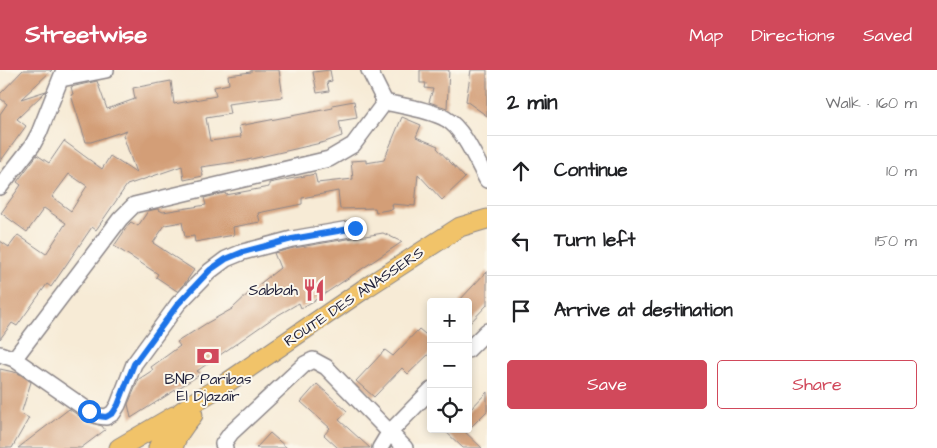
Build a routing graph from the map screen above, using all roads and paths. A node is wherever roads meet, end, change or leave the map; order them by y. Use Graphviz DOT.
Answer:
graph roads {
  1 [pos="106,70"];
  2 [pos="369,70"];
  3 [pos="62,75"];
  4 [pos="385,102"];
  5 [pos="487,180"];
  6 [pos="0,187"];
  7 [pos="487,219"];
  8 [pos="355,228"];
  9 [pos="487,331"];
  10 [pos="472,346"];
  11 [pos="7,357"];
  12 [pos="225,384"];
  13 [pos="427,394"];
  14 [pos="181,412"];
  15 [pos="389,433"];
  16 [pos="119,448"];
  17 [pos="158,448"];
  18 [pos="173,448"];
  19 [pos="224,448"];
  20 [pos="380,448"];
  21 [pos="405,448"];
  1 -- 3 [label="street"];
  2 -- 4 [label="street"];
  3 -- 6 [label="street"];
  4 -- 5 [label="street"];
  4 -- 11 [label="street"];
  7 -- 12 [label="main road, ROUTE DES ANASSERS"];
  8 -- 11 [label="street"];
  9 -- 10 [label="street"];
  12 -- 14 [label="main road"];
  12 -- 18 [label="main road"];
  13 -- 15 [label="street"];
  14 -- 16 [label="main road"];
  14 -- 17 [label="main road"];
  15 -- 19 [label="street"];
  15 -- 20 [label="street"];
  15 -- 21 [label="street"];
}
